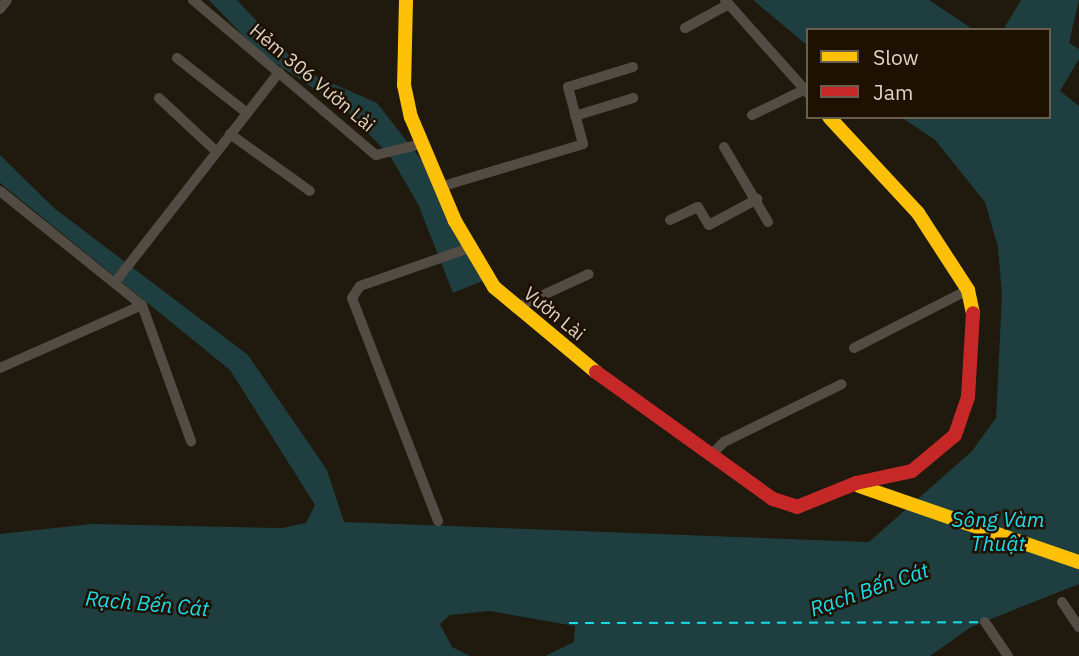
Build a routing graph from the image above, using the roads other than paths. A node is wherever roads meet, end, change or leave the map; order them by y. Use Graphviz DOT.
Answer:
graph roads {
  1 [pos="7,0"];
  2 [pos="193,0"];
  3 [pos="406,0"];
  4 [pos="727,2"];
  5 [pos="0,9"];
  6 [pos="685,28"];
  7 [pos="177,58"];
  8 [pos="633,67"];
  9 [pos="279,72"];
  10 [pos="806,91"];
  11 [pos="159,98"];
  12 [pos="633,98"];
  13 [pos="247,113"];
  14 [pos="752,115"];
  15 [pos="575,116"];
  16 [pos="831,119"];
  17 [pos="230,134"];
  18 [pos="421,144"];
  19 [pos="724,146"];
  20 [pos="217,152"];
  21 [pos="440,187"];
  22 [pos="0,191"];
  23 [pos="310,191"];
  24 [pos="757,200"];
  25 [pos="670,220"];
  26 [pos="768,222"];
  27 [pos="468,248"];
  28 [pos="589,274"];
  29 [pos="117,279"];
  30 [pos="968,290"];
  31 [pos="142,305"];
  32 [pos="515,308"];
  33 [pos="854,348"];
  34 [pos="0,368"];
  35 [pos="842,384"];
  36 [pos="191,441"];
  37 [pos="710,456"];
  38 [pos="877,483"];
  39 [pos="438,521"];
  40 [pos="1079,551"];
  41 [pos="1079,562"];
  42 [pos="1062,602"];
  43 [pos="985,622"];
  44 [pos="1079,627"];
  45 [pos="1008,656"];
  1 -- 5 [label="street"];
  2 -- 9 [label="street, Hẻm 306 Vườn Lài"];
  3 -- 18 [label="main road, Vườn Lài"];
  4 -- 6 [label="street"];
  4 -- 10 [label="street"];
  7 -- 13 [label="street"];
  8 -- 15 [label="street"];
  9 -- 13 [label="street"];
  9 -- 18 [label="street, Hẻm 306 Vườn Lài"];
  10 -- 14 [label="street"];
  11 -- 20 [label="street"];
  12 -- 15 [label="street"];
  13 -- 17 [label="street"];
  15 -- 21 [label="street"];
  16 -- 30 [label="main road"];
  17 -- 20 [label="street"];
  17 -- 23 [label="street"];
  18 -- 21 [label="main road, Vườn Lài"];
  19 -- 24 [label="street"];
  20 -- 29 [label="street"];
  21 -- 27 [label="main road, Vườn Lài"];
  22 -- 29 [label="street"];
  24 -- 25 [label="street"];
  24 -- 26 [label="street"];
  27 -- 32 [label="main road, Vườn Lài"];
  27 -- 39 [label="street"];
  28 -- 32 [label="street"];
  29 -- 31 [label="street"];
  30 -- 33 [label="street"];
  30 -- 38 [label="main road, Vườn Lài"];
  31 -- 34 [label="street"];
  31 -- 36 [label="street"];
  32 -- 37 [label="main road, Vườn Lài"];
  35 -- 37 [label="street"];
  37 -- 38 [label="main road, Vườn Lài"];
  38 -- 40 [label="main road"];
  38 -- 41 [label="main road"];
  42 -- 44 [label="street"];
  43 -- 45 [label="street"];
}
